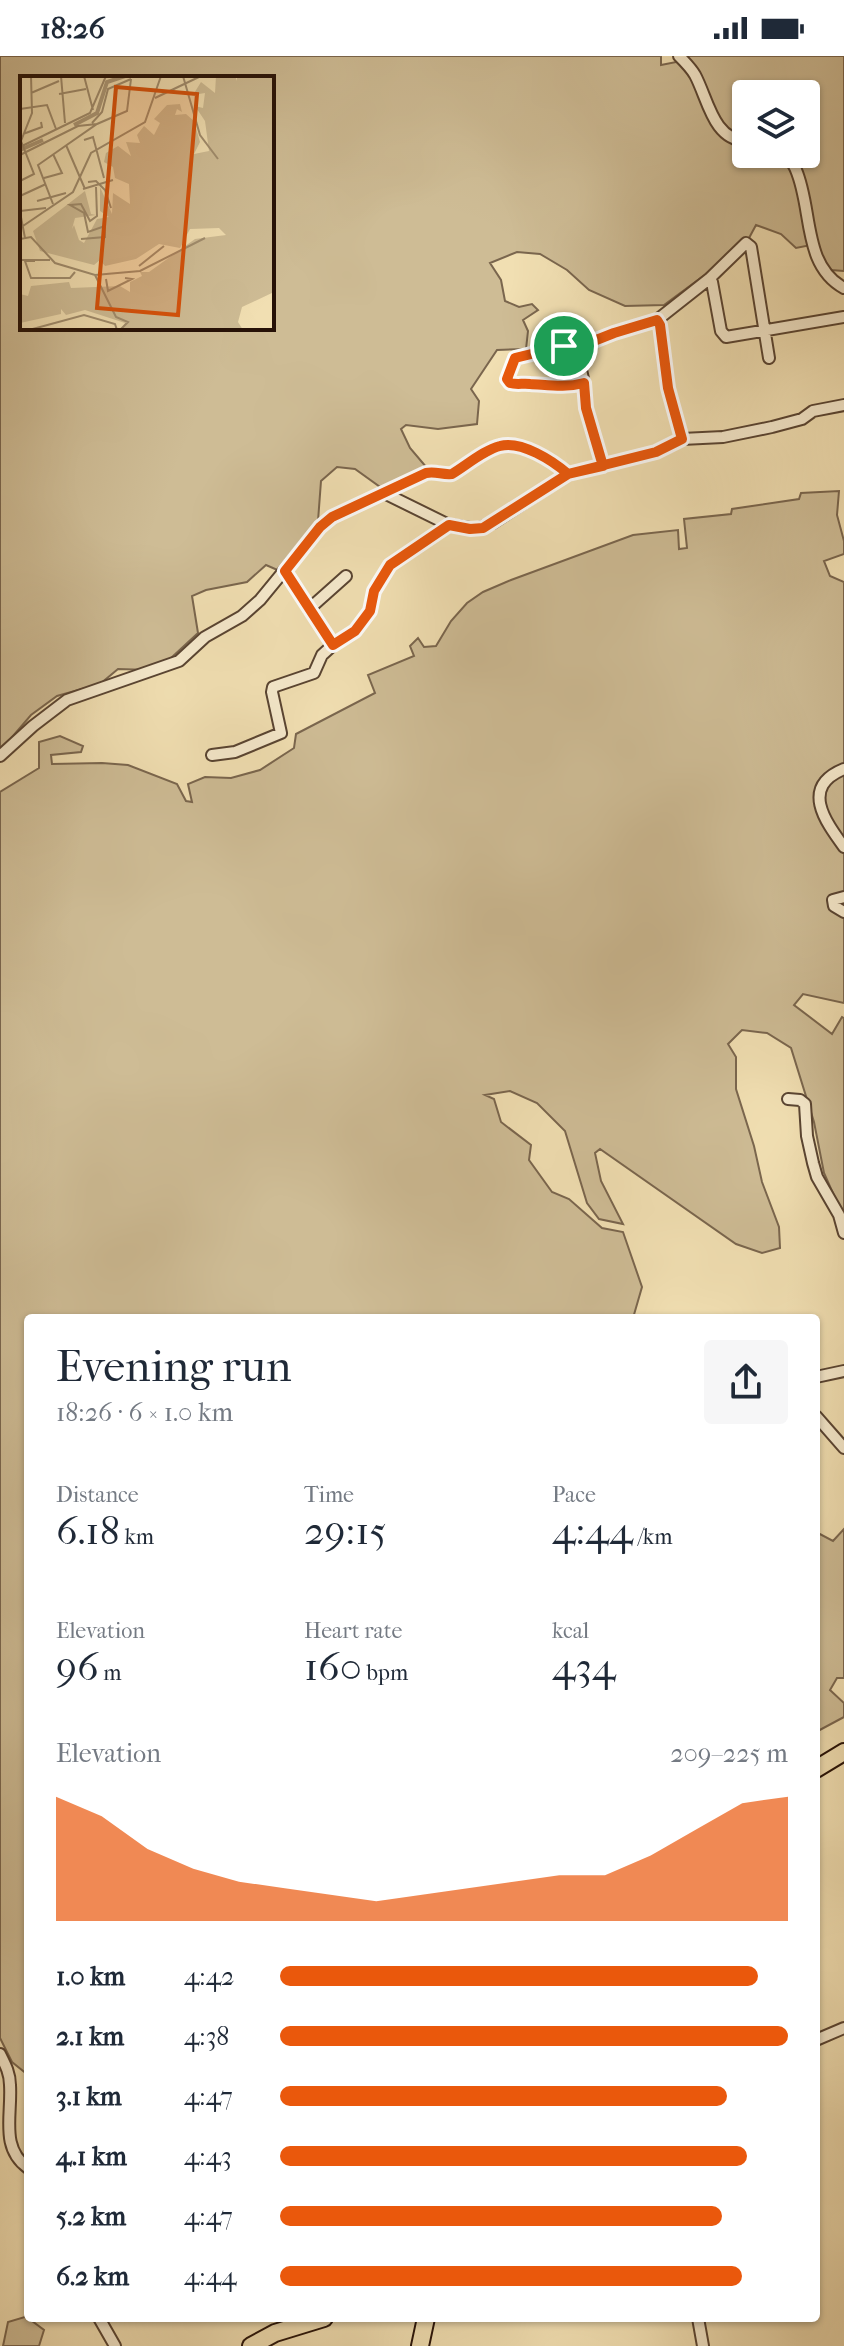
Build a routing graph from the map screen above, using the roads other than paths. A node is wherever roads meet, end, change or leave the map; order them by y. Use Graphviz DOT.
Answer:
graph roads {
  1 [pos="679,56"];
  2 [pos="732,139"];
  3 [pos="795,168"];
  4 [pos="709,279"];
  5 [pos="844,288"];
  6 [pos="844,317"];
  7 [pos="657,320"];
  8 [pos="765,331"];
  9 [pos="576,348"];
  10 [pos="769,358"];
  11 [pos="584,383"];
  12 [pos="844,405"];
  13 [pos="682,439"];
  14 [pos="603,466"];
  15 [pos="568,474"];
  16 [pos="384,493"];
  17 [pos="449,525"];
  18 [pos="285,571"];
  19 [pos="346,576"];
  20 [pos="309,609"];
  21 [pos="333,645"];
  22 [pos="212,755"];
  23 [pos="0,756"];
  24 [pos="844,769"];
  25 [pos="844,847"];
  26 [pos="844,897"];
  27 [pos="844,912"];
  28 [pos="788,1099"];
  29 [pos="844,1233"];
  30 [pos="844,1371"];
  31 [pos="820,1376"];
  32 [pos="820,1421"];
  33 [pos="844,1448"];
  34 [pos="844,1752"];
  35 [pos="820,1767"];
  36 [pos="844,2028"];
  37 [pos="820,2038"];
  38 [pos="0,2054"];
  39 [pos="24,2166"];
  40 [pos="101,2322"];
  41 [pos="311,2322"];
  42 [pos="425,2322"];
  43 [pos="699,2322"];
  44 [pos="115,2346"];
  45 [pos="251,2346"];
  46 [pos="420,2346"];
  47 [pos="703,2346"];
  1 -- 2 [label="street"];
  3 -- 5 [label="street"];
  4 -- 7 [label="street"];
  4 -- 8 [label="street"];
  4 -- 8 [label="street"];
  6 -- 8 [label="street"];
  7 -- 9 [label="street"];
  7 -- 13 [label="street"];
  8 -- 10 [label="street"];
  9 -- 11 [label="street"];
  9 -- 11 [label="street"];
  11 -- 14 [label="street"];
  12 -- 13 [label="street"];
  13 -- 14 [label="street"];
  14 -- 15 [label="street"];
  15 -- 16 [label="street"];
  15 -- 17 [label="street"];
  16 -- 17 [label="street"];
  16 -- 18 [label="street"];
  17 -- 21 [label="street"];
  18 -- 20 [label="street"];
  18 -- 23 [label="street"];
  19 -- 20 [label="street"];
  20 -- 21 [label="street"];
  21 -- 22 [label="street"];
  24 -- 25 [label="street"];
  26 -- 27 [label="street"];
  28 -- 29 [label="street"];
  30 -- 31 [label="street"];
  32 -- 33 [label="street"];
  34 -- 35 [label="main road"];
  36 -- 37 [label="street"];
  38 -- 39 [label="street"];
  40 -- 44 [label="street"];
  41 -- 45 [label="main road"];
  42 -- 46 [label="main road"];
  43 -- 47 [label="street"];
}
